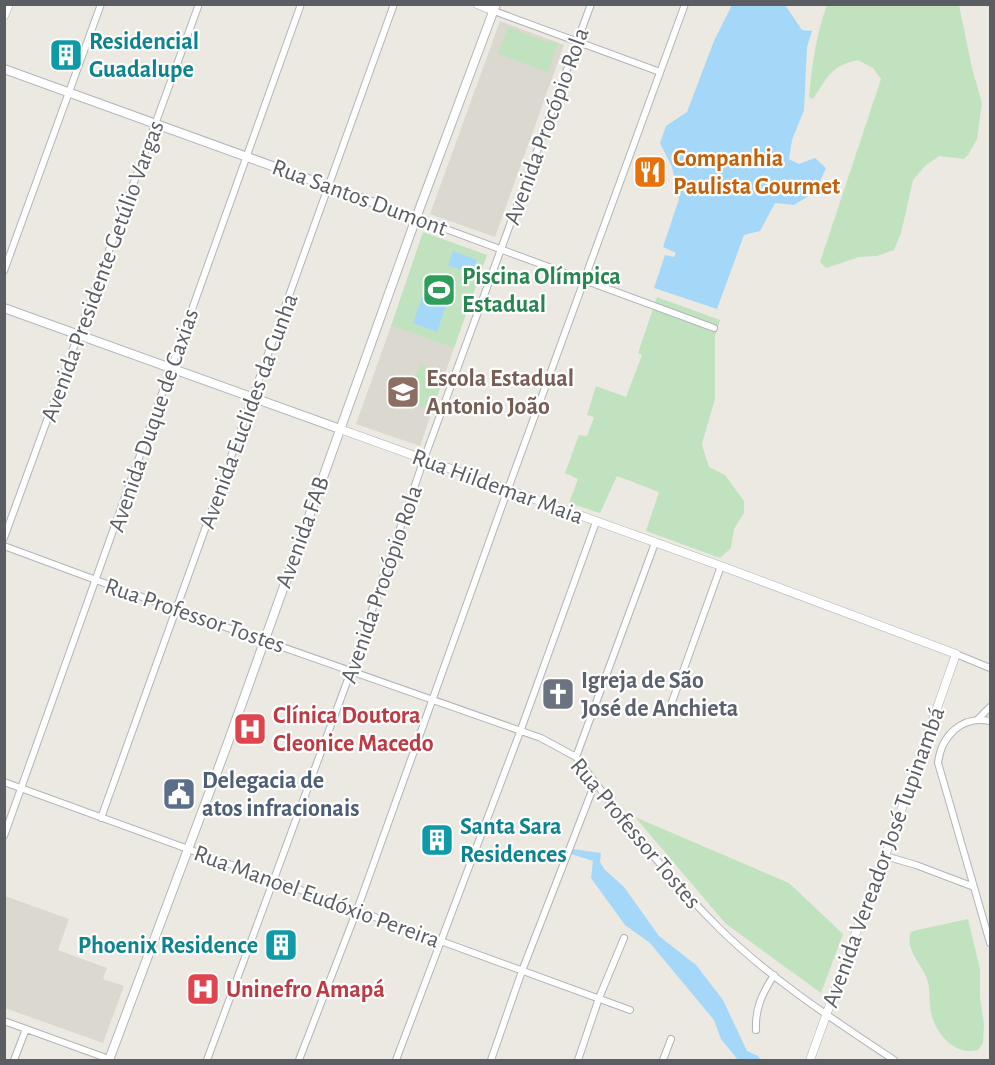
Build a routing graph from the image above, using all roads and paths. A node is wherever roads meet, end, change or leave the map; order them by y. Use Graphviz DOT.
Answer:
graph roads {
  1 [pos="9,4"];
  2 [pos="101,4"];
  3 [pos="199,4"];
  4 [pos="301,4"];
  5 [pos="394,4"];
  6 [pos="477,4"];
  7 [pos="591,4"];
  8 [pos="685,4"];
  9 [pos="495,8"];
  10 [pos="4,16"];
  11 [pos="577,42"];
  12 [pos="4,69"];
  13 [pos="660,72"];
  14 [pos="69,94"];
  15 [pos="156,124"];
  16 [pos="247,156"];
  17 [pos="329,186"];
  18 [pos="416,218"];
  19 [pos="502,249"];
  20 [pos="4,271"];
  21 [pos="585,279"];
  22 [pos="4,308"];
  23 [pos="714,328"];
  24 [pos="79,334"];
  25 [pos="171,367"];
  26 [pos="252,398"];
  27 [pos="340,429"];
  28 [pos="424,459"];
  29 [pos="508,489"];
  30 [pos="596,522"];
  31 [pos="4,538"];
  32 [pos="655,543"];
  33 [pos="4,546"];
  34 [pos="721,566"];
  35 [pos="96,580"];
  36 [pos="177,610"];
  37 [pos="264,639"];
  38 [pos="956,654"];
  39 [pos="988,667"];
  40 [pos="351,671"];
  41 [pos="990,675"];
  42 [pos="432,700"];
  43 [pos="990,707"];
  44 [pos="668,713"];
  45 [pos="978,720"];
  46 [pos="990,721"];
  47 [pos="520,732"];
  48 [pos="576,757"];
  49 [pos="4,782"];
  50 [pos="595,783"];
  51 [pos="22,788"];
  52 [pos="101,818"];
  53 [pos="4,836"];
  54 [pos="188,849"];
  55 [pos="885,856"];
  56 [pos="275,880"];
  57 [pos="974,887"];
  58 [pos="357,910"];
  59 [pos="624,938"];
  60 [pos="440,941"];
  61 [pos="990,943"];
  62 [pos="522,971"];
  63 [pos="774,975"];
  64 [pos="599,998"];
  65 [pos="630,1010"];
  66 [pos="826,1014"];
  67 [pos="4,1020"];
  68 [pos="26,1029"];
  69 [pos="756,1030"];
  70 [pos="671,1039"];
  71 [pos="15,1060"];
  72 [pos="111,1060"];
  73 [pos="207,1060"];
  74 [pos="298,1060"];
  75 [pos="396,1060"];
  76 [pos="491,1060"];
  77 [pos="578,1060"];
  78 [pos="663,1060"];
  79 [pos="810,1060"];
  80 [pos="894,1060"];
  1 -- 10 [label="street"];
  2 -- 14 [label="street"];
  3 -- 15 [label="street, Avenida Presidente Getúlio Vargas"];
  4 -- 16 [label="street, Avenida Duque de Caxias"];
  5 -- 17 [label="street, Avenida Euclides da Cunha"];
  6 -- 9 [label="street"];
  7 -- 11 [label="street, Avenida Procópio Rola"];
  8 -- 13 [label="street"];
  9 -- 11 [label="street"];
  9 -- 18 [label="main road, Avenida FAB"];
  11 -- 13 [label="street"];
  11 -- 19 [label="street, Avenida Procópio Rola"];
  12 -- 14 [label="main road, Rua Santos Dumont"];
  13 -- 21 [label="street"];
  14 -- 15 [label="main road, Rua Santos Dumont"];
  14 -- 20 [label="street"];
  15 -- 16 [label="main road, Rua Santos Dumont"];
  15 -- 24 [label="street, Avenida Presidente Getúlio Vargas"];
  16 -- 17 [label="main road, Rua Santos Dumont"];
  16 -- 25 [label="street, Avenida Duque de Caxias"];
  17 -- 18 [label="main road, Rua Santos Dumont"];
  17 -- 26 [label="street, Avenida Euclides da Cunha"];
  18 -- 19 [label="street, Rua Santos Dumont"];
  18 -- 27 [label="main road, Avenida FAB"];
  19 -- 21 [label="street, Rua Santos Dumont"];
  19 -- 28 [label="street, Avenida Procópio Rola"];
  21 -- 23 [label="street, Rua Santos Dumont"];
  21 -- 29 [label="street"];
  22 -- 24 [label="main road, Rua Hildemar Maia"];
  24 -- 25 [label="main road, Rua Hildemar Maia"];
  24 -- 31 [label="street, Avenida Presidente Getúlio Vargas"];
  25 -- 26 [label="main road, Rua Hildemar Maia"];
  25 -- 35 [label="street, Avenida Duque de Caxias"];
  26 -- 27 [label="main road, Rua Hildemar Maia"];
  26 -- 36 [label="street, Avenida Euclides da Cunha"];
  27 -- 28 [label="street, Rua Hildemar Maia"];
  27 -- 37 [label="main road, Avenida FAB"];
  28 -- 29 [label="street, Rua Hildemar Maia"];
  28 -- 40 [label="street, Avenida Procópio Rola"];
  29 -- 30 [label="street, Rua Hildemar Maia"];
  29 -- 42 [label="street"];
  30 -- 32 [label="street, Rua Hildemar Maia"];
  30 -- 47 [label="street"];
  32 -- 34 [label="street, Rua Hildemar Maia"];
  32 -- 48 [label="street"];
  33 -- 35 [label="street, Rua Professor Tostes"];
  34 -- 38 [label="street, Rua Hildemar Maia"];
  34 -- 44 [label="street"];
  35 -- 36 [label="street, Rua Professor Tostes"];
  35 -- 51 [label="street, Avenida Duque de Caxias"];
  36 -- 37 [label="street, Rua Professor Tostes"];
  36 -- 52 [label="street, Avenida Euclides da Cunha"];
  37 -- 40 [label="street, Rua Professor Tostes"];
  37 -- 54 [label="main road, Avenida FAB"];
  38 -- 39 [label="street, Rua Hildemar Maia"];
  38 -- 55 [label="street, Avenida Vereador José Tupinambá"];
  39 -- 41 [label="street"];
  40 -- 42 [label="street, Rua Professor Tostes"];
  40 -- 56 [label="street, Avenida Procópio Rola"];
  42 -- 47 [label="street, Rua Professor Tostes"];
  42 -- 58 [label="street"];
  43 -- 45 [label="street"];
  45 -- 46 [label="street"];
  45 -- 57 [label="street"];
  47 -- 48 [label="street, Rua Professor Tostes"];
  47 -- 60 [label="street"];
  48 -- 50 [label="street, Rua Professor Tostes"];
  49 -- 51 [label="street, Rua Manoel Eudóxio Pereira"];
  50 -- 62 [label="street"];
  50 -- 63 [label="street, Rua Professor Tostes"];
  51 -- 52 [label="street, Rua Manoel Eudóxio Pereira"];
  51 -- 53 [label="street, Avenida Duque de Caxias"];
  52 -- 54 [label="street, Rua Manoel Eudóxio Pereira"];
  54 -- 56 [label="street, Rua Manoel Eudóxio Pereira"];
  54 -- 72 [label="main road, Avenida FAB"];
  55 -- 57 [label="street"];
  55 -- 66 [label="street, Avenida Vereador José Tupinambá"];
  56 -- 58 [label="street, Rua Manoel Eudóxio Pereira"];
  56 -- 73 [label="street, Avenida Procópio Rola"];
  57 -- 61 [label="street"];
  58 -- 60 [label="street, Rua Manoel Eudóxio Pereira"];
  58 -- 74 [label="street"];
  59 -- 64 [label="street"];
  60 -- 62 [label="street, Rua Manoel Eudóxio Pereira"];
  60 -- 75 [label="street"];
  62 -- 64 [label="street, Rua Manoel Eudóxio Pereira"];
  62 -- 76 [label="street"];
  63 -- 66 [label="street, Rua Professor Tostes"];
  63 -- 69 [label="street"];
  64 -- 65 [label="street, Rua Manoel Eudóxio Pereira"];
  64 -- 77 [label="street"];
  66 -- 79 [label="street, Avenida Vereador José Tupinambá"];
  66 -- 80 [label="street, Rua Professor Tostes"];
  67 -- 68 [label="street"];
  68 -- 71 [label="street"];
  68 -- 72 [label="street"];
  70 -- 78 [label="street"];
}
